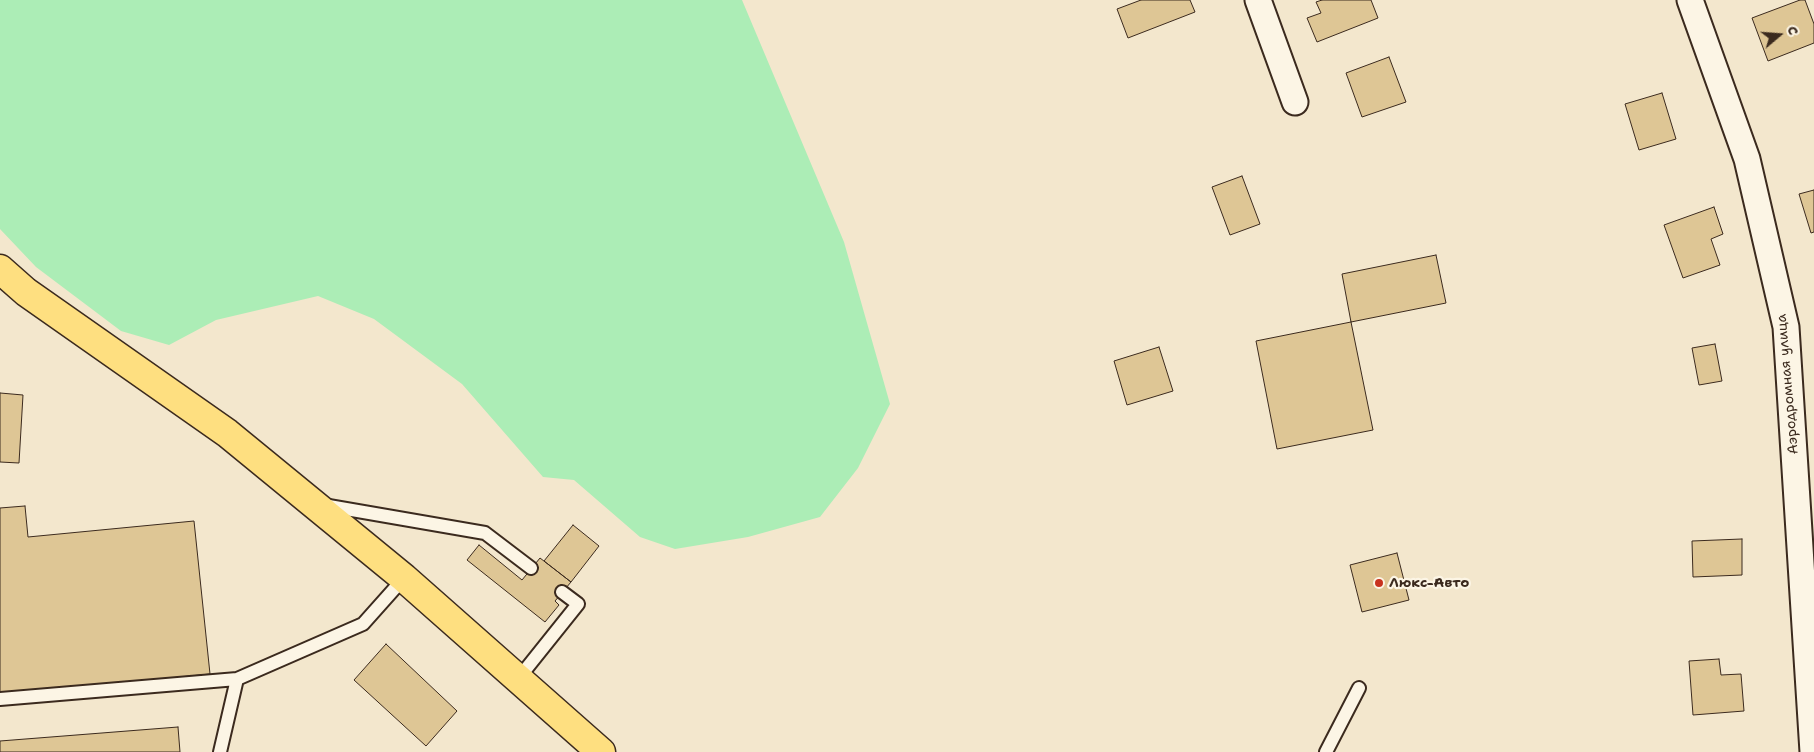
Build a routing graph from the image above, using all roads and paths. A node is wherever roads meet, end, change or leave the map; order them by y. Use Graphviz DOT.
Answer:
graph roads {
  1 [pos="1258,0"];
  2 [pos="1690,0"];
  3 [pos="1295,102"];
  4 [pos="0,269"];
  5 [pos="312,503"];
  6 [pos="532,568"];
  7 [pos="404,578"];
  8 [pos="562,592"];
  9 [pos="237,679"];
  10 [pos="518,679"];
  11 [pos="1358,688"];
  12 [pos="0,699"];
  13 [pos="220,752"];
  14 [pos="601,752"];
  15 [pos="1326,752"];
  16 [pos="1813,752"];
  1 -- 3 [label="street"];
  2 -- 16 [label="street, Аэродромная улица"];
  4 -- 5 [label="main road"];
  5 -- 6 [label="lane"];
  5 -- 7 [label="main road"];
  7 -- 9 [label="lane"];
  7 -- 10 [label="main road"];
  8 -- 10 [label="lane"];
  9 -- 12 [label="lane"];
  9 -- 13 [label="lane"];
  10 -- 14 [label="main road"];
  11 -- 15 [label="lane"];
}
